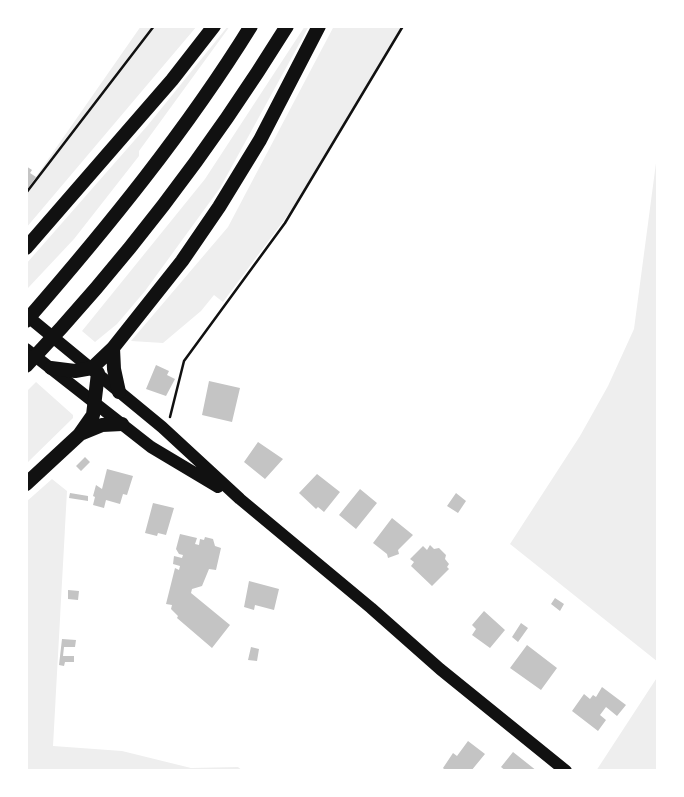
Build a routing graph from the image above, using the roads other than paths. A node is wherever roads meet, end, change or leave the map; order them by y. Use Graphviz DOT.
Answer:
graph roads {
  1 [pos="214,26"];
  2 [pos="251,26"];
  3 [pos="287,26"];
  4 [pos="319,26"];
  5 [pos="26,248"];
  6 [pos="26,315"];
  7 [pos="26,321"];
  8 [pos="113,348"];
  9 [pos="26,349"];
  10 [pos="26,366"];
  11 [pos="95,370"];
  12 [pos="58,371"];
  13 [pos="119,392"];
  14 [pos="95,404"];
  15 [pos="122,424"];
  16 [pos="79,435"];
  17 [pos="26,484"];
  18 [pos="240,499"];
  19 [pos="566,771"];
  1 -- 5 [label="highway"];
  2 -- 7 [label="highway"];
  3 -- 10 [label="highway"];
  4 -- 8 [label="highway"];
  6 -- 11 [label="main road"];
  8 -- 11 [label="highway"];
  8 -- 13 [label="highway"];
  9 -- 12 [label="main road"];
  11 -- 12 [label="highway"];
  11 -- 13 [label="main road"];
  11 -- 14 [label="highway"];
  12 -- 14 [label="main road"];
  13 -- 18 [label="main road"];
  14 -- 15 [label="main road"];
  14 -- 16 [label="highway"];
  15 -- 16 [label="highway"];
  15 -- 18 [label="main road"];
  16 -- 17 [label="highway"];
  18 -- 19 [label="main road"];
}
